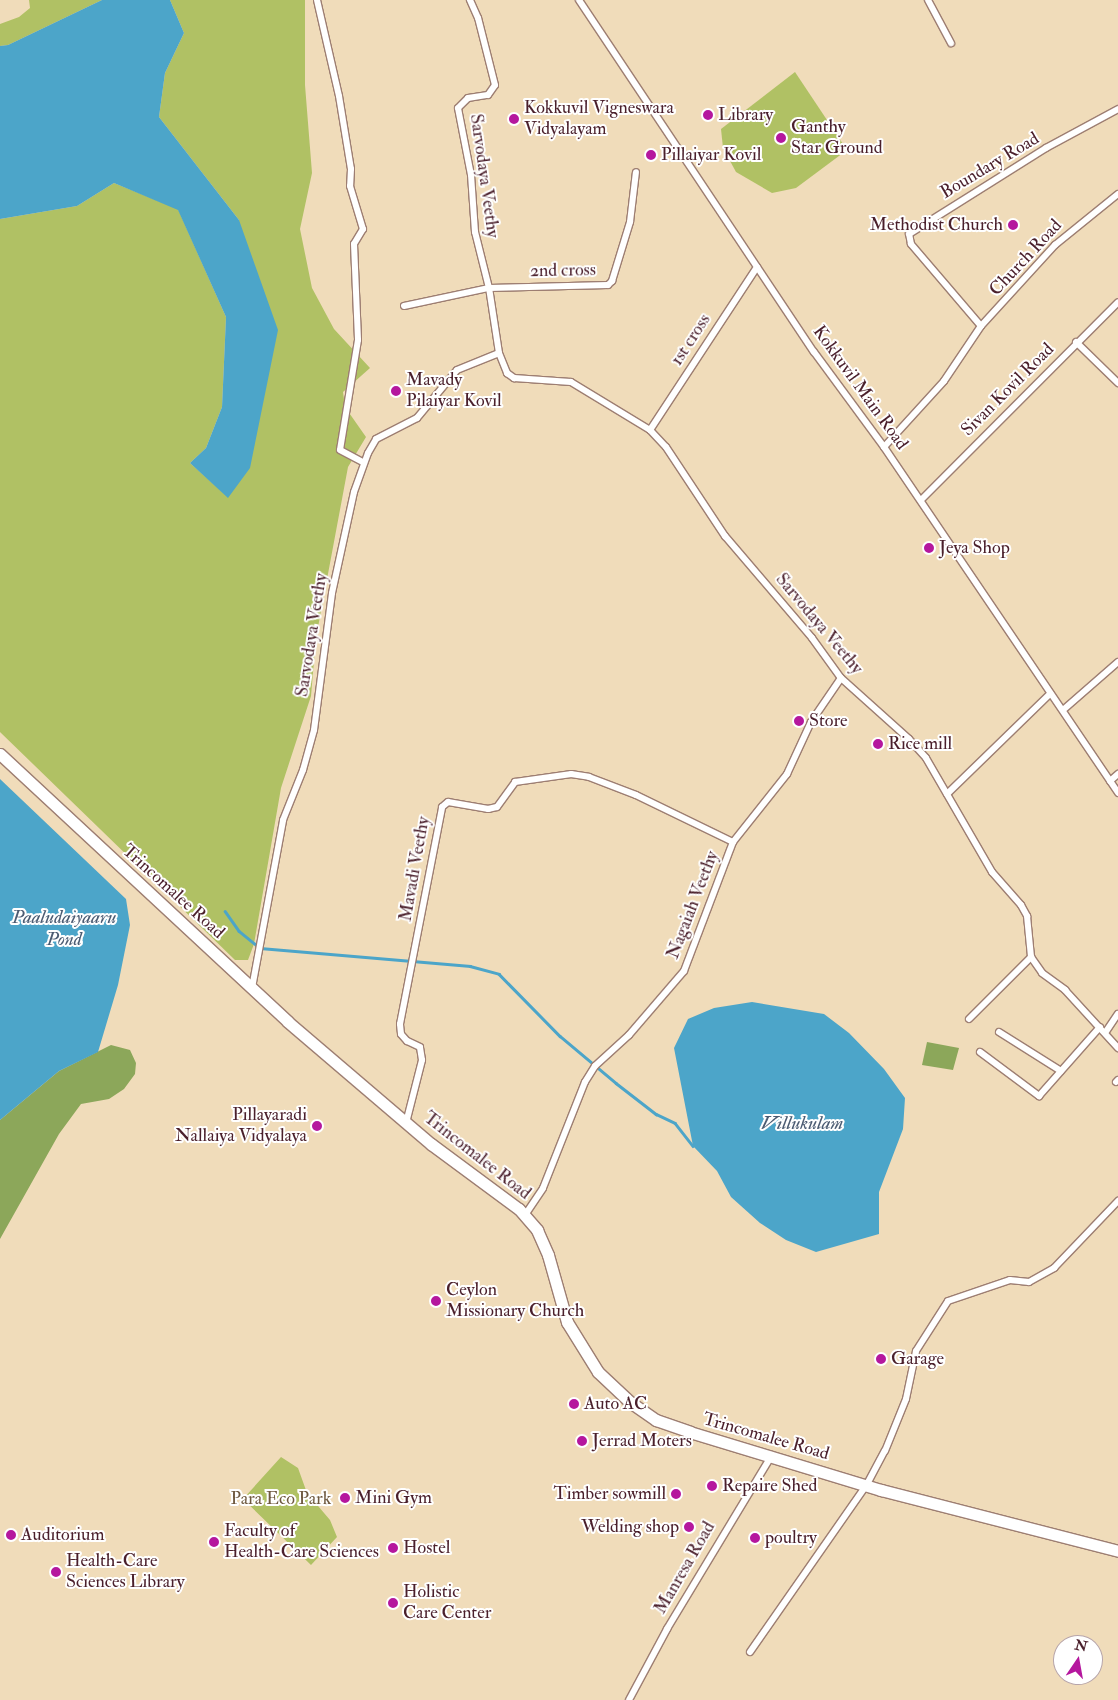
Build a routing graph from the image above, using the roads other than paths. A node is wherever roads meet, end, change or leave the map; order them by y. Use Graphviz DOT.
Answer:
graph roads {
  1 [pos="317,0"];
  2 [pos="470,0"];
  3 [pos="579,0"];
  4 [pos="928,0"];
  5 [pos="951,43"];
  6 [pos="1118,109"];
  7 [pos="636,172"];
  8 [pos="1118,194"];
  9 [pos="757,267"];
  10 [pos="489,288"];
  11 [pos="1118,302"];
  12 [pos="404,306"];
  13 [pos="982,326"];
  14 [pos="1076,342"];
  15 [pos="499,353"];
  16 [pos="1118,383"];
  17 [pos="650,430"];
  18 [pos="884,447"];
  19 [pos="364,463"];
  20 [pos="921,500"];
  21 [pos="1118,662"];
  22 [pos="841,678"];
  23 [pos="1050,694"];
  24 [pos="1063,710"];
  25 [pos="0,754"];
  26 [pos="1118,774"];
  27 [pos="1110,781"];
  28 [pos="1118,793"];
  29 [pos="947,794"];
  30 [pos="733,842"];
  31 [pos="1031,957"];
  32 [pos="252,988"];
  33 [pos="1118,1014"];
  34 [pos="970,1019"];
  35 [pos="1100,1027"];
  36 [pos="1000,1032"];
  37 [pos="1105,1033"];
  38 [pos="1118,1048"];
  39 [pos="980,1052"];
  40 [pos="1061,1071"];
  41 [pos="406,1123"];
  42 [pos="1118,1201"];
  43 [pos="526,1216"];
  44 [pos="772,1455"];
  45 [pos="866,1486"];
  46 [pos="1118,1551"];
  47 [pos="750,1652"];
  48 [pos="629,1700"];
  1 -- 19 [label="street"];
  2 -- 10 [label="street, Sarvodaya Veethy"];
  3 -- 9 [label="street, Kokkuvil Main Road"];
  4 -- 5 [label="street"];
  6 -- 13 [label="street, Boundary Road"];
  7 -- 10 [label="street, 2nd cross"];
  8 -- 13 [label="street, Church Road"];
  9 -- 17 [label="street, 1st cross"];
  9 -- 18 [label="street, Kokkuvil Main Road"];
  10 -- 12 [label="street, 2nd cross"];
  10 -- 15 [label="street, Sarvodaya Veethy"];
  11 -- 14 [label="street, Sivan Kovil Road"];
  13 -- 18 [label="street"];
  14 -- 16 [label="street"];
  14 -- 20 [label="street, Sivan Kovil Road"];
  15 -- 17 [label="street, Sarvodaya Veethy"];
  15 -- 19 [label="street, Sarvodaya Veethy"];
  17 -- 22 [label="street, Sarvodaya Veethy"];
  18 -- 20 [label="street, Kokkuvil Main Road"];
  19 -- 32 [label="street, Sarvodaya Veethy"];
  20 -- 23 [label="street, Kokkuvil Main Road"];
  21 -- 24 [label="street"];
  22 -- 29 [label="street, Sarvodaya Veethy"];
  22 -- 30 [label="street, Nagaiah Veethy"];
  23 -- 24 [label="street, Kokkuvil Main Road"];
  23 -- 29 [label="street"];
  24 -- 27 [label="street, Kokkuvil Main Road"];
  25 -- 32 [label="highway, Trincomalee Road"];
  26 -- 27 [label="street"];
  27 -- 28 [label="street, Kokkuvil Main Road"];
  29 -- 31 [label="street, Sarvodaya Veethy"];
  30 -- 41 [label="street, Mavadi Veethy"];
  30 -- 43 [label="street, Nagaiah Veethy"];
  31 -- 34 [label="street"];
  31 -- 35 [label="street"];
  32 -- 41 [label="highway, Trincomalee Road"];
  33 -- 37 [label="street"];
  35 -- 37 [label="street"];
  35 -- 40 [label="street"];
  36 -- 40 [label="street"];
  37 -- 38 [label="street"];
  39 -- 40 [label="street"];
  41 -- 43 [label="highway, Trincomalee Road"];
  42 -- 45 [label="street"];
  43 -- 44 [label="highway, Trincomalee Road"];
  44 -- 45 [label="highway, Trincomalee Road"];
  44 -- 48 [label="street, Manresa Road"];
  45 -- 46 [label="highway, Trincomalee Road"];
  45 -- 47 [label="street"];
}
